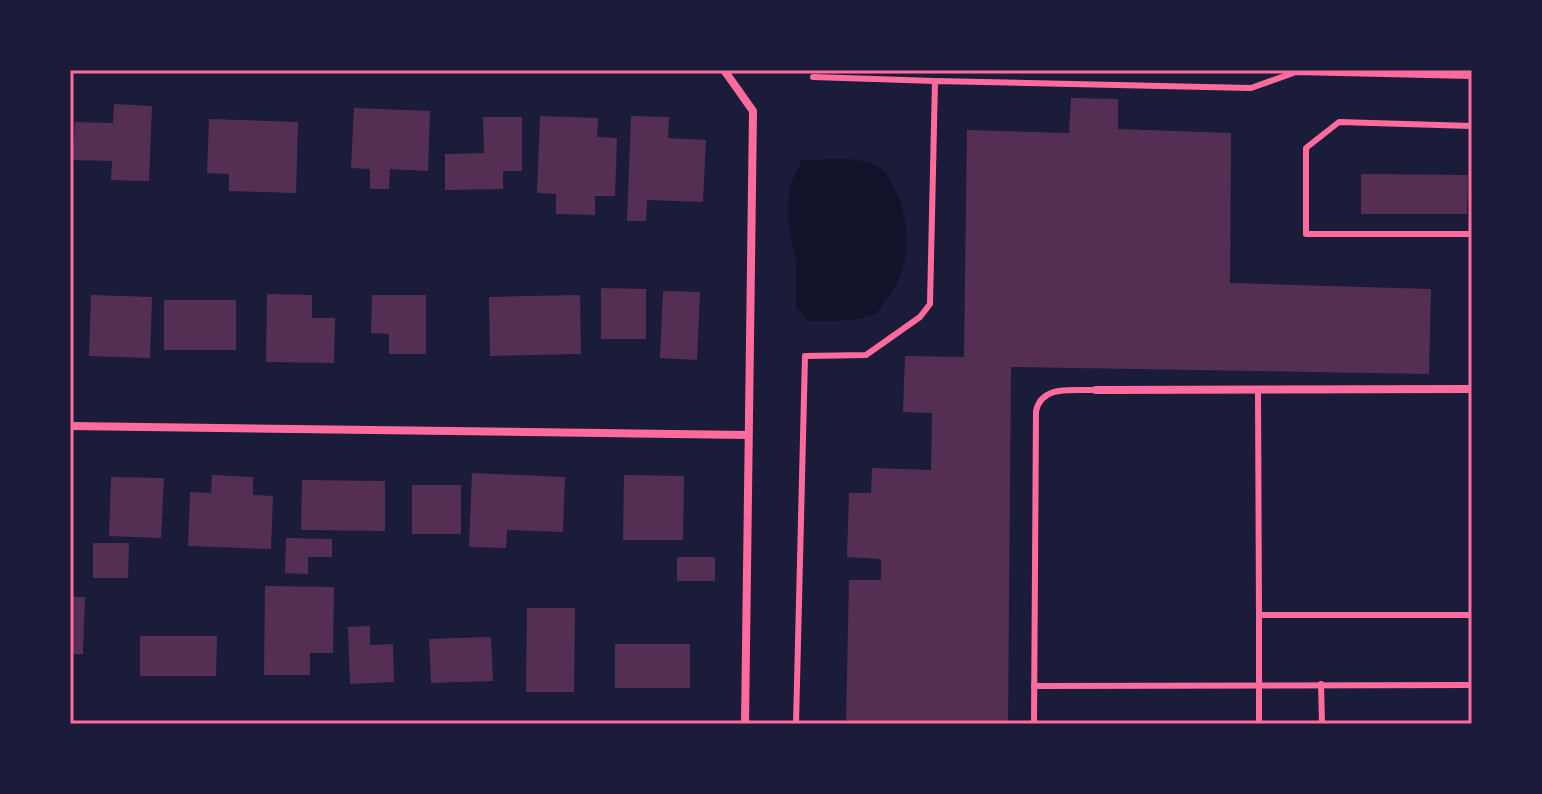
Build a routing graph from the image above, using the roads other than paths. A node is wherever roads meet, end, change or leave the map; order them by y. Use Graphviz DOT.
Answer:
graph roads {
  1 [pos="724,70"];
  2 [pos="1472,76"];
  3 [pos="813,77"];
  4 [pos="935,81"];
  5 [pos="1472,126"];
  6 [pos="1472,234"];
  7 [pos="1472,389"];
  8 [pos="1096,390"];
  9 [pos="1258,390"];
  10 [pos="70,426"];
  11 [pos="748,435"];
  12 [pos="1259,615"];
  13 [pos="1472,615"];
  14 [pos="1321,684"];
  15 [pos="1259,685"];
  16 [pos="1472,685"];
  17 [pos="1034,686"];
  18 [pos="745,724"];
  19 [pos="796,724"];
  20 [pos="1034,724"];
  21 [pos="1259,724"];
  22 [pos="1322,724"];
  1 -- 11 [label="street"];
  2 -- 4 [label="lane"];
  3 -- 4 [label="lane"];
  4 -- 19 [label="lane"];
  5 -- 6 [label="lane"];
  7 -- 9 [label="street"];
  8 -- 9 [label="street"];
  8 -- 17 [label="lane"];
  9 -- 12 [label="lane"];
  10 -- 11 [label="street"];
  11 -- 18 [label="street"];
  12 -- 13 [label="lane"];
  12 -- 15 [label="lane"];
  14 -- 15 [label="lane"];
  14 -- 16 [label="lane"];
  14 -- 22 [label="lane"];
  15 -- 17 [label="lane"];
  15 -- 21 [label="lane"];
  17 -- 20 [label="lane"];
}
